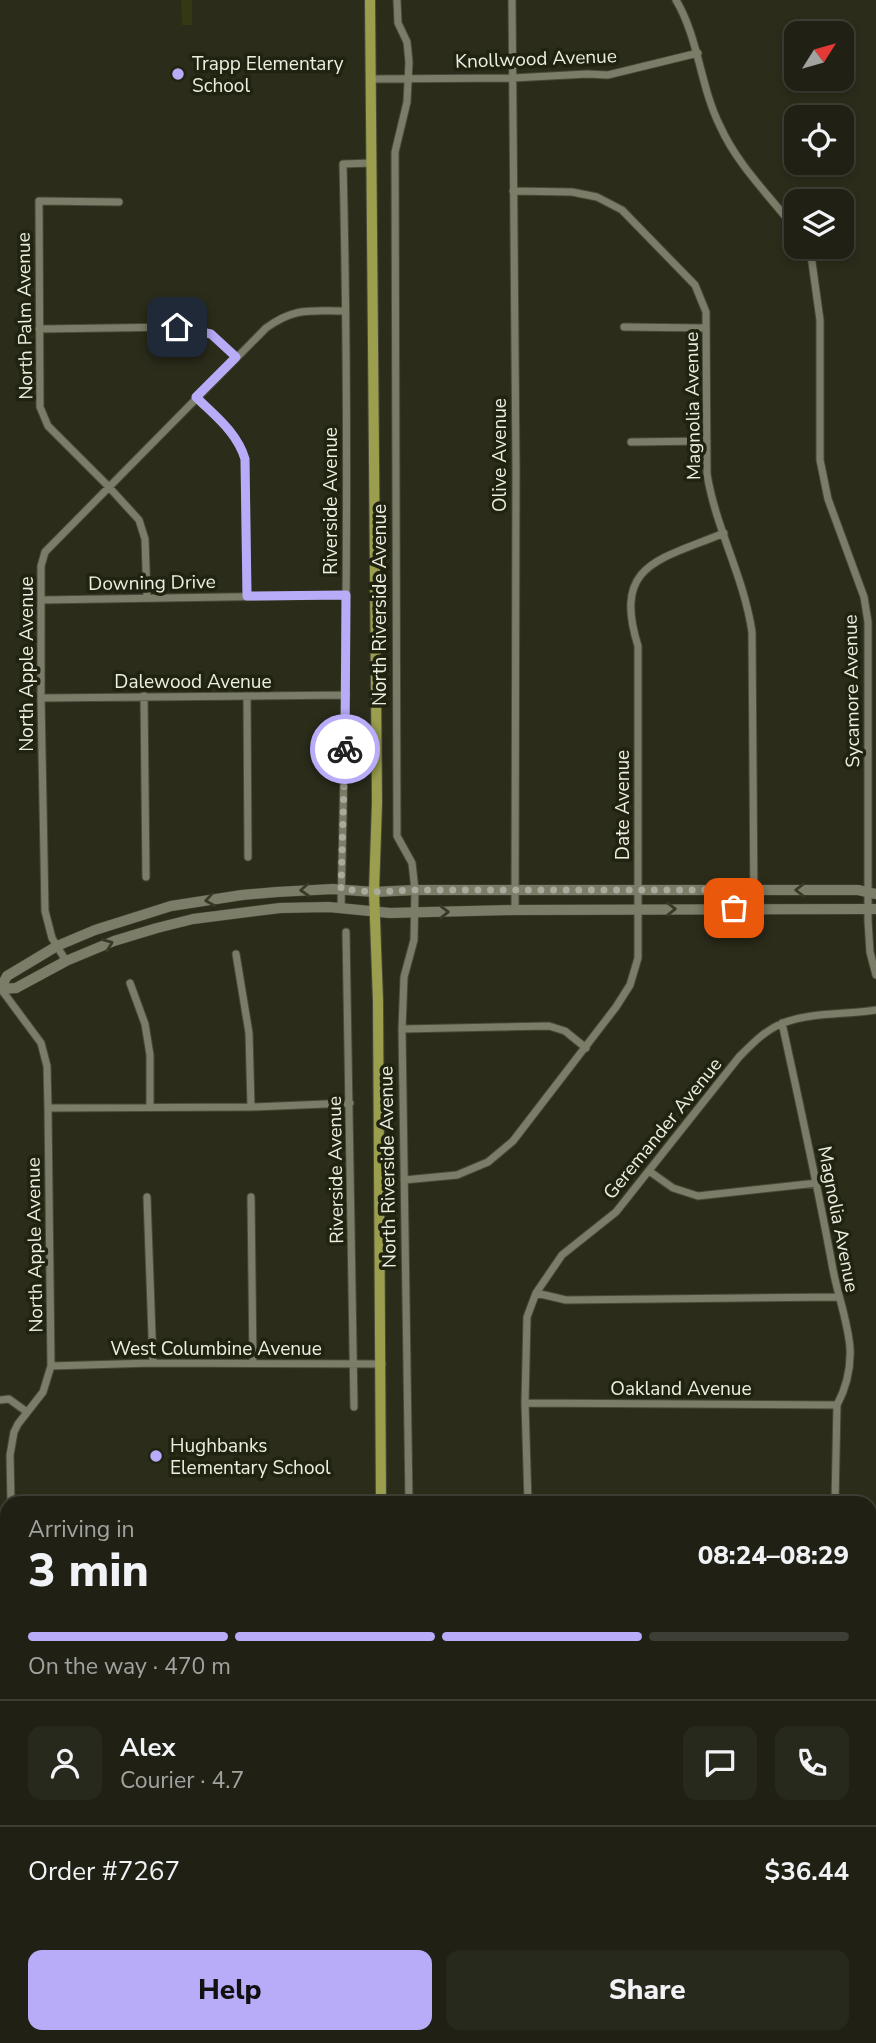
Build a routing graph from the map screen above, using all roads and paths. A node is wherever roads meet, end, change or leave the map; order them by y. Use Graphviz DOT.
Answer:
graph roads {
  1 [pos="370,0"];
  2 [pos="397,0"];
  3 [pos="512,0"];
  4 [pos="676,0"];
  5 [pos="698,53"];
  6 [pos="409,77"];
  7 [pos="513,78"];
  8 [pos="372,79"];
  9 [pos="372,163"];
  10 [pos="513,191"];
  11 [pos="119,202"];
  12 [pos="784,215"];
  13 [pos="812,259"];
  14 [pos="345,311"];
  15 [pos="624,327"];
  16 [pos="706,328"];
  17 [pos="39,329"];
  18 [pos="236,357"];
  19 [pos="196,397"];
  20 [pos="707,441"];
  21 [pos="631,442"];
  22 [pos="108,486"];
  23 [pos="724,533"];
  24 [pos="346,595"];
  25 [pos="247,596"];
  26 [pos="147,597"];
  27 [pos="42,600"];
  28 [pos="346,695"];
  29 [pos="144,696"];
  30 [pos="247,696"];
  31 [pos="41,698"];
  32 [pos="248,857"];
  33 [pos="146,877"];
  34 [pos="341,889"];
  35 [pos="638,889"];
  36 [pos="415,890"];
  37 [pos="753,890"];
  38 [pos="515,891"];
  39 [pos="374,892"];
  40 [pos="872,893"];
  41 [pos="341,908"];
  42 [pos="754,908"];
  43 [pos="638,909"];
  44 [pos="872,909"];
  45 [pos="515,910"];
  46 [pos="376,912"];
  47 [pos="414,912"];
  48 [pos="346,932"];
  49 [pos="57,946"];
  50 [pos="236,954"];
  51 [pos="66,961"];
  52 [pos="876,975"];
  53 [pos="130,983"];
  54 [pos="0,988"];
  55 [pos="876,1010"];
  56 [pos="782,1023"];
  57 [pos="402,1029"];
  58 [pos="586,1048"];
  59 [pos="350,1103"];
  60 [pos="150,1107"];
  61 [pos="251,1107"];
  62 [pos="48,1108"];
  63 [pos="649,1171"];
  64 [pos="404,1180"];
  65 [pos="817,1183"];
  66 [pos="148,1197"];
  67 [pos="251,1197"];
  68 [pos="536,1293"];
  69 [pos="838,1297"];
  70 [pos="153,1363"];
  71 [pos="253,1363"];
  72 [pos="353,1363"];
  73 [pos="382,1364"];
  74 [pos="51,1366"];
  75 [pos="0,1400"];
  76 [pos="525,1403"];
  77 [pos="837,1405"];
  78 [pos="354,1407"];
  79 [pos="27,1412"];
  80 [pos="10,1496"];
  81 [pos="381,1496"];
  82 [pos="409,1496"];
  83 [pos="528,1496"];
  84 [pos="835,1496"];
  1 -- 8 [label="main road, North Riverside Avenue"];
  2 -- 6 [label="street, North Riverside Avenue"];
  3 -- 7 [label="street, Olive Avenue"];
  4 -- 5 [label="street"];
  5 -- 7 [label="street, Knollwood Avenue"];
  5 -- 12 [label="street"];
  6 -- 7 [label="street, Knollwood Avenue"];
  6 -- 8 [label="street, Knollwood Avenue"];
  6 -- 36 [label="street, North Riverside Avenue"];
  7 -- 10 [label="street, Olive Avenue"];
  8 -- 9 [label="main road, North Riverside Avenue"];
  9 -- 14 [label="street, Riverside Avenue"];
  9 -- 39 [label="main road, North Riverside Avenue"];
  10 -- 16 [label="street, Magnolia Avenue"];
  10 -- 38 [label="street, Olive Avenue"];
  11 -- 17 [label="street, North Palm Avenue"];
  13 -- 40 [label="street, Sycamore Avenue"];
  14 -- 18 [label="street, North Apple Avenue"];
  14 -- 24 [label="street, Riverside Avenue"];
  15 -- 16 [label="street"];
  16 -- 20 [label="street, Magnolia Avenue"];
  17 -- 18 [label="street"];
  17 -- 22 [label="street, North Palm Avenue"];
  18 -- 19 [label="street, North Apple Avenue"];
  19 -- 22 [label="street, North Apple Avenue"];
  19 -- 25 [label="street"];
  20 -- 21 [label="street"];
  20 -- 23 [label="street, Magnolia Avenue"];
  22 -- 26 [label="street, North Palm Avenue"];
  22 -- 27 [label="street, North Apple Avenue"];
  23 -- 35 [label="street, Date Avenue"];
  23 -- 37 [label="street, Magnolia Avenue"];
  24 -- 25 [label="street, Downing Drive"];
  24 -- 28 [label="street, Riverside Avenue"];
  25 -- 26 [label="street, Downing Drive"];
  26 -- 27 [label="street, Downing Drive"];
  27 -- 31 [label="street, North Apple Avenue"];
  28 -- 30 [label="street, Dalewood Avenue"];
  28 -- 34 [label="street, Riverside Avenue"];
  29 -- 30 [label="street, Dalewood Avenue"];
  29 -- 31 [label="street, Dalewood Avenue"];
  29 -- 33 [label="street"];
  30 -- 32 [label="street"];
  31 -- 49 [label="street, North Apple Avenue"];
  34 -- 39 [label="street"];
  34 -- 41 [label="street, Riverside Avenue"];
  34 -- 49 [label="street, one-way"];
  35 -- 37 [label="street"];
  35 -- 38 [label="street"];
  35 -- 43 [label="street, Date Avenue"];
  36 -- 38 [label="street"];
  36 -- 39 [label="street"];
  36 -- 47 [label="street, North Riverside Avenue"];
  40 -- 37 [label="street, one-way"];
  37 -- 42 [label="street, Magnolia Avenue"];
  38 -- 45 [label="street, Olive Avenue"];
  39 -- 46 [label="main road, North Riverside Avenue"];
  40 -- 44 [label="street, Sycamore Avenue"];
  41 -- 46 [label="street"];
  51 -- 41 [label="street, one-way"];
  43 -- 42 [label="street, one-way"];
  42 -- 44 [label="street"];
  43 -- 45 [label="street"];
  43 -- 58 [label="street, Date Avenue"];
  44 -- 52 [label="street, Sycamore Avenue"];
  47 -- 45 [label="street, one-way"];
  46 -- 47 [label="street"];
  46 -- 73 [label="main road, North Riverside Avenue"];
  47 -- 57 [label="street, North Riverside Avenue"];
  48 -- 59 [label="street, Riverside Avenue"];
  49 -- 51 [label="street, North Apple Avenue"];
  49 -- 54 [label="street"];
  50 -- 61 [label="street"];
  51 -- 54 [label="street"];
  53 -- 60 [label="street"];
  54 -- 62 [label="street, North Apple Avenue"];
  55 -- 56 [label="street, Geremander Avenue"];
  56 -- 63 [label="street, Geremander Avenue"];
  56 -- 65 [label="street, Magnolia Avenue"];
  57 -- 58 [label="street"];
  57 -- 64 [label="street, North Riverside Avenue"];
  58 -- 64 [label="street, Date Avenue"];
  59 -- 61 [label="street"];
  59 -- 72 [label="street, Riverside Avenue"];
  60 -- 61 [label="street"];
  60 -- 62 [label="street"];
  62 -- 74 [label="street, North Apple Avenue"];
  63 -- 65 [label="street"];
  63 -- 68 [label="street, Geremander Avenue"];
  64 -- 82 [label="street, North Riverside Avenue"];
  65 -- 69 [label="street, Magnolia Avenue"];
  66 -- 70 [label="street"];
  67 -- 71 [label="street"];
  68 -- 69 [label="street"];
  68 -- 76 [label="street, Geremander Avenue"];
  69 -- 77 [label="street, Magnolia Avenue"];
  70 -- 71 [label="street, West Columbine Avenue"];
  70 -- 74 [label="street, West Columbine Avenue"];
  71 -- 72 [label="street, West Columbine Avenue"];
  72 -- 73 [label="street, West Columbine Avenue"];
  72 -- 78 [label="street, Riverside Avenue"];
  73 -- 81 [label="main road, North Riverside Avenue"];
  74 -- 79 [label="street, North Apple Avenue"];
  75 -- 79 [label="street"];
  76 -- 77 [label="street, Oakland Avenue"];
  76 -- 83 [label="street, Geremander Avenue"];
  77 -- 84 [label="street, Magnolia Avenue"];
  79 -- 80 [label="street, North Apple Avenue"];
}
